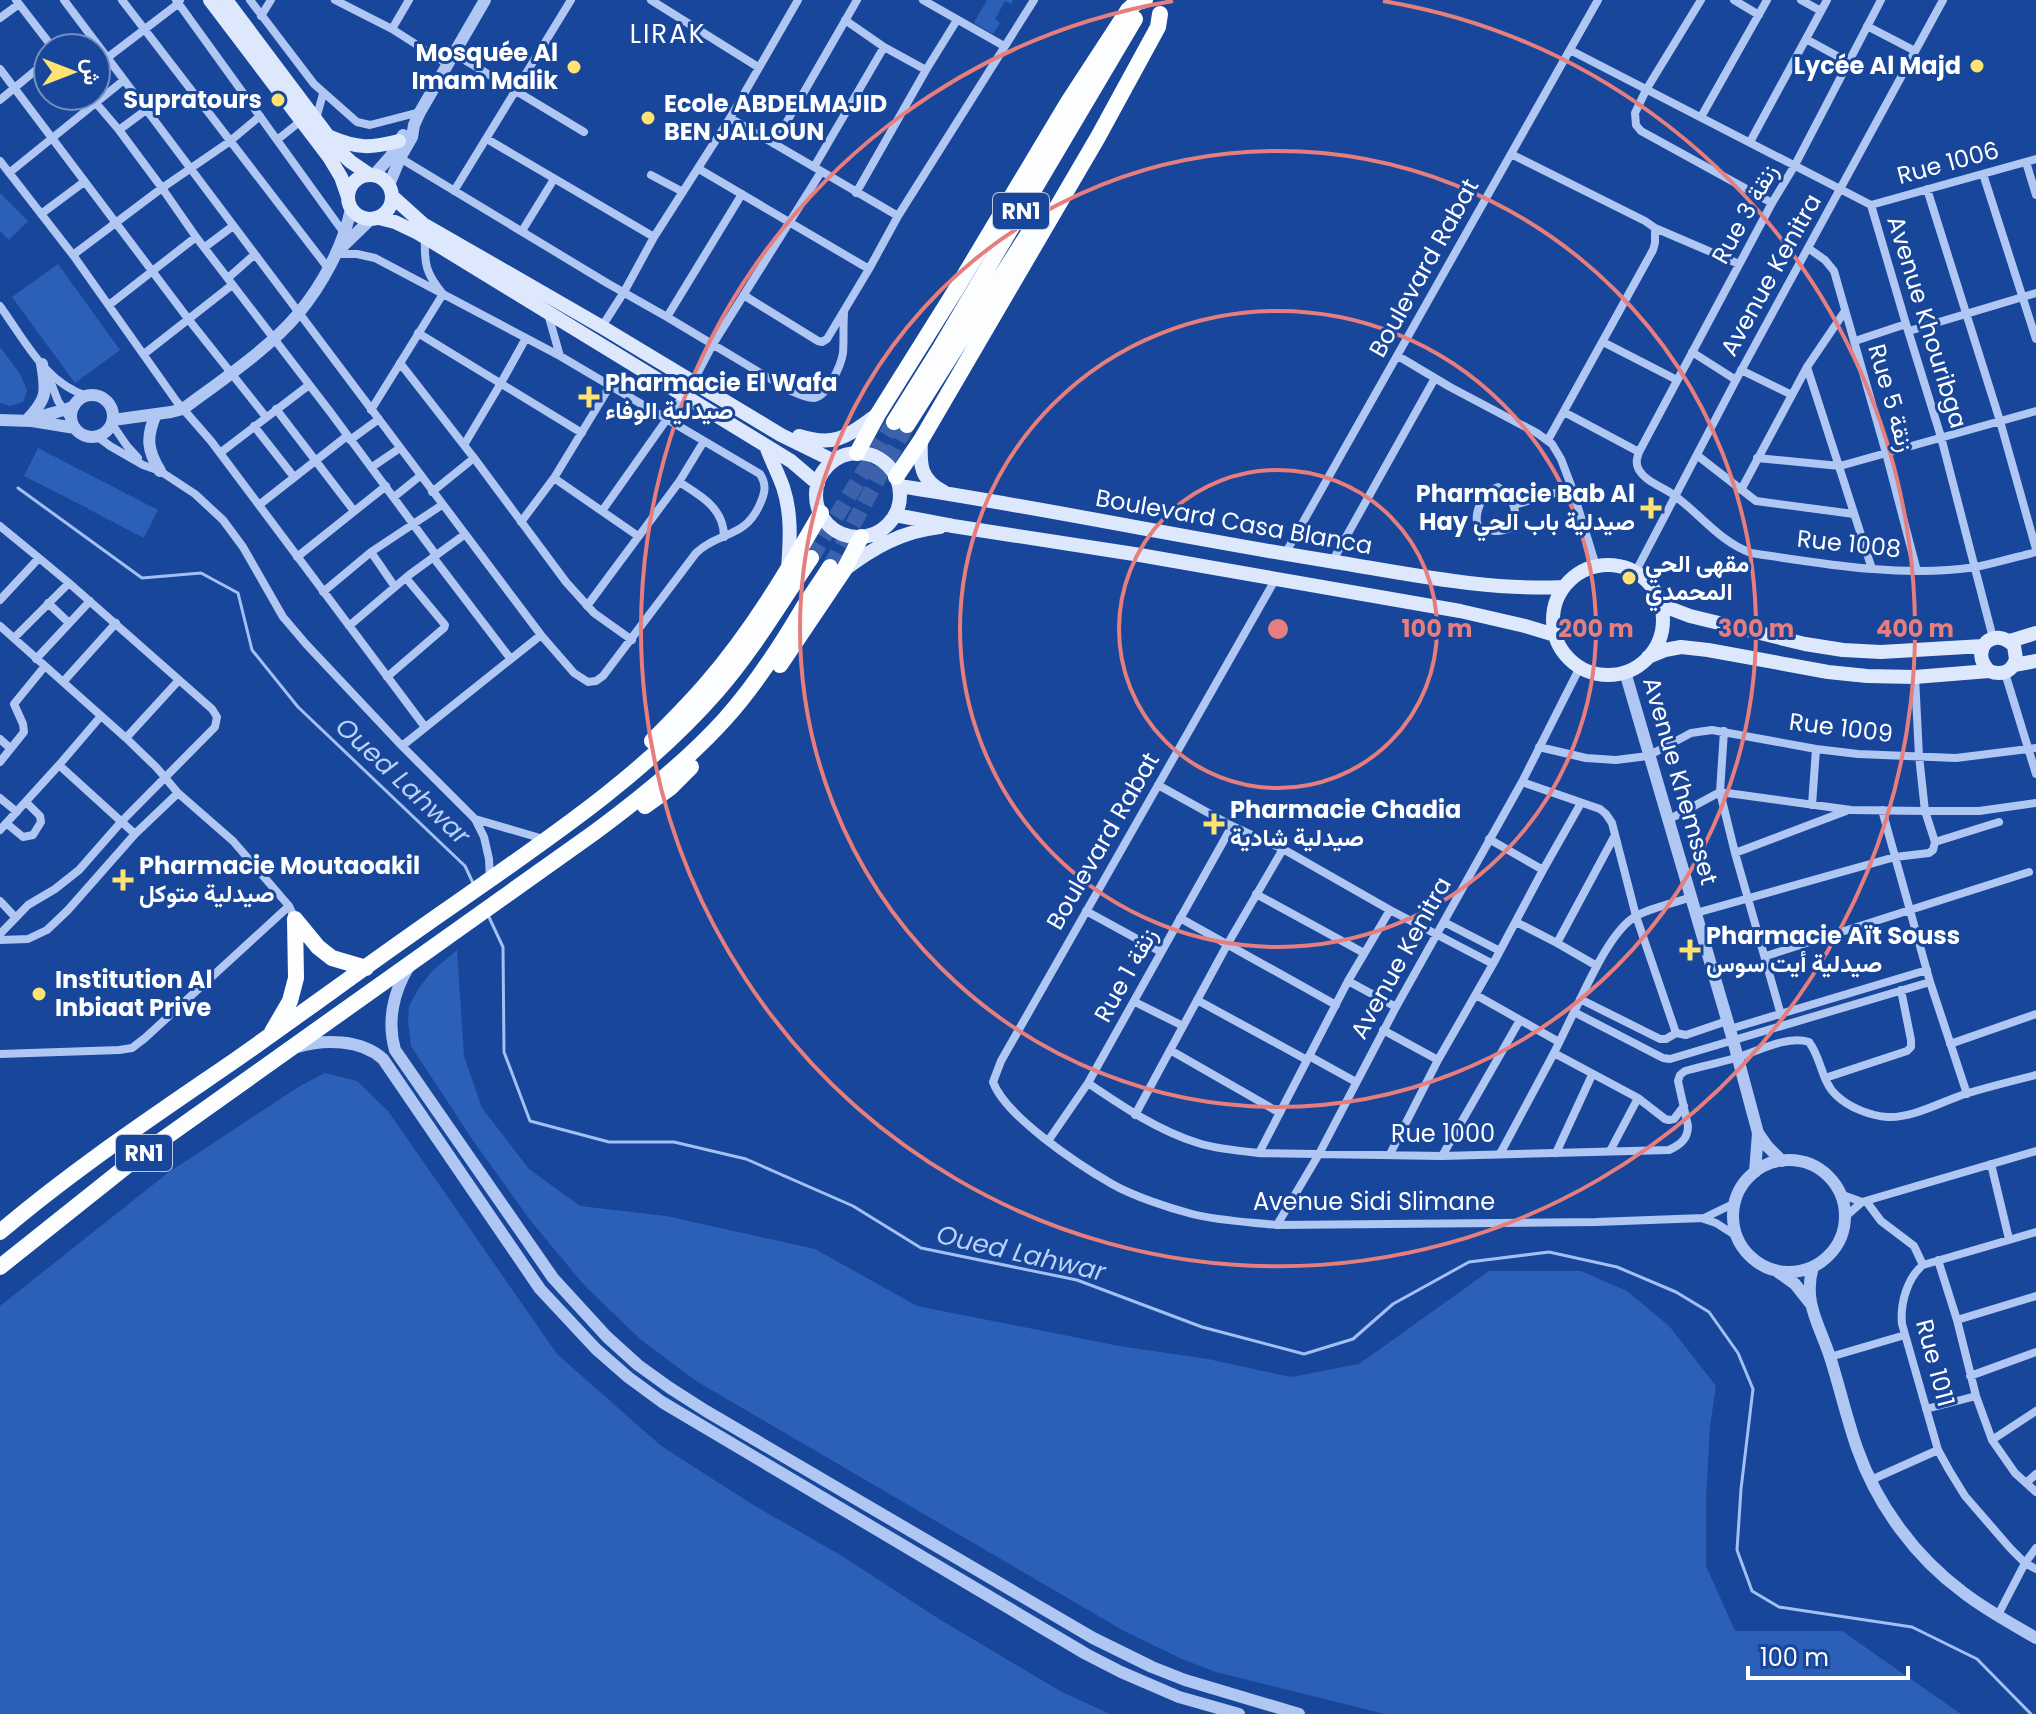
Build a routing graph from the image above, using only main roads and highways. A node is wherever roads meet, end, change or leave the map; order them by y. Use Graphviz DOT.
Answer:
graph roads {
  1 [pos="210,0"];
  2 [pos="226,0"];
  3 [pos="1145,0"];
  4 [pos="1164,7"];
  5 [pos="309,120"];
  6 [pos="327,135"];
  7 [pos="399,141"];
  8 [pos="372,175"];
  9 [pos="391,191"];
  10 [pos="350,203"];
  11 [pos="375,218"];
  12 [pos="597,334"];
  13 [pos="688,389"];
  14 [pos="893,420"];
  15 [pos="781,435"];
  16 [pos="921,440"];
  17 [pos="766,446"];
  18 [pos="857,453"];
  19 [pos="834,461"];
  20 [pos="898,481"];
  21 [pos="818,484"];
  22 [pos="948,494"];
  23 [pos="821,513"];
  24 [pos="895,515"];
  25 [pos="953,526"];
  26 [pos="861,537"];
  27 [pos="811,558"];
  28 [pos="837,568"];
  29 [pos="788,569"];
  30 [pos="1564,587"];
  31 [pos="1661,605"];
  32 [pos="2036,633"];
  33 [pos="1555,635"];
  34 [pos="2010,641"];
  35 [pos="1988,642"];
  36 [pos="1648,657"];
  37 [pos="2036,661"];
  38 [pos="2010,669"];
  39 [pos="1989,671"];
  40 [pos="547,840"];
  41 [pos="366,968"];
  42 [pos="269,1037"];
  43 [pos="0,1232"];
  44 [pos="0,1267"];
  1 -- 5 [label="main road"];
  2 -- 5 [label="main road"];
  3 -- 14 [label="highway"];
  4 -- 14 [label="highway, RN1"];
  4 -- 16 [label="highway"];
  5 -- 6 [label="main road"];
  5 -- 10 [label="main road"];
  6 -- 7 [label="main road"];
  6 -- 8 [label="main road"];
  8 -- 9 [label="main road"];
  8 -- 10 [label="main road"];
  9 -- 11 [label="main road"];
  9 -- 12 [label="main road"];
  10 -- 11 [label="main road"];
  11 -- 12 [label="main road"];
  12 -- 13 [label="main road"];
  13 -- 15 [label="main road"];
  13 -- 17 [label="main road"];
  14 -- 15 [label="main road"];
  14 -- 18 [label="highway"];
  15 -- 19 [label="main road"];
  16 -- 20 [label="highway"];
  16 -- 22 [label="main road"];
  17 -- 21 [label="main road"];
  17 -- 29 [label="main road"];
  18 -- 19 [label="main road"];
  18 -- 20 [label="main road"];
  19 -- 21 [label="main road"];
  20 -- 22 [label="main road, Boulevard Casa Blanca"];
  20 -- 24 [label="main road"];
  21 -- 23 [label="main road"];
  22 -- 30 [label="main road, Boulevard Casa Blanca"];
  23 -- 26 [label="main road"];
  23 -- 29 [label="highway"];
  24 -- 25 [label="main road, Boulevard Casa Blanca"];
  24 -- 26 [label="main road"];
  25 -- 28 [label="main road"];
  25 -- 33 [label="main road, Boulevard Casa Blanca"];
  26 -- 28 [label="highway"];
  27 -- 40 [label="highway, RN1"];
  28 -- 44 [label="highway, RN1"];
  29 -- 40 [label="highway"];
  30 -- 31 [label="main road"];
  30 -- 33 [label="main road"];
  31 -- 35 [label="main road"];
  31 -- 36 [label="main road"];
  32 -- 34 [label="main road"];
  33 -- 36 [label="main road"];
  34 -- 35 [label="main road"];
  34 -- 38 [label="main road"];
  35 -- 39 [label="main road"];
  36 -- 39 [label="main road"];
  37 -- 38 [label="main road"];
  38 -- 39 [label="main road"];
  40 -- 41 [label="highway, RN1"];
  41 -- 42 [label="highway, RN1"];
  41 -- 42 [label="highway"];
  42 -- 43 [label="highway, RN1"];
}
